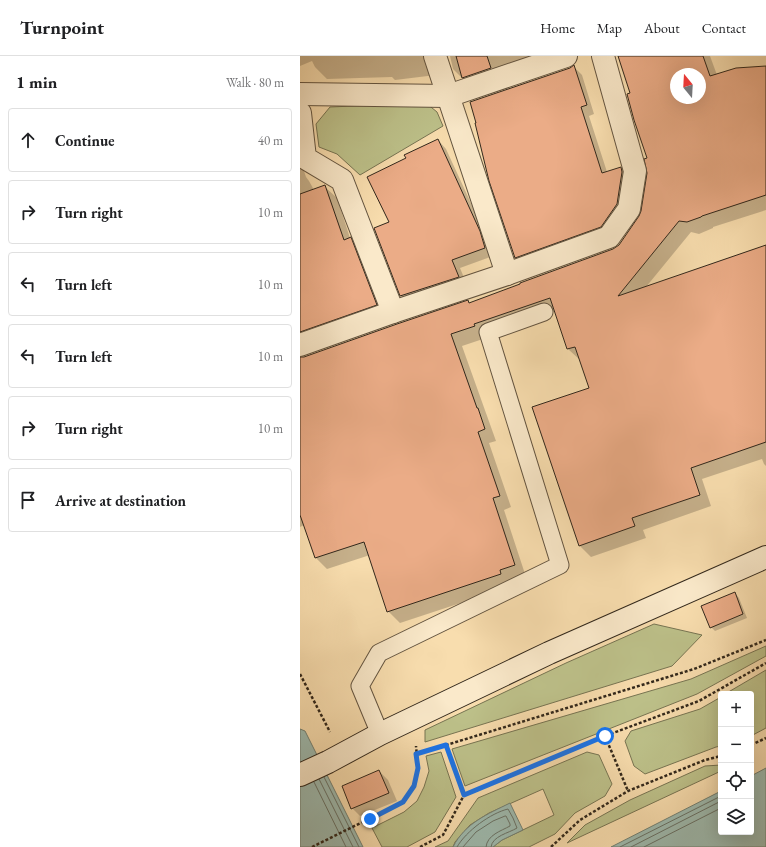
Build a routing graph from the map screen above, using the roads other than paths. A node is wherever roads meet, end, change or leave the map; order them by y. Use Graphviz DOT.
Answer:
graph roads {
  1 [pos="435,56"];
  2 [pos="566,56"];
  3 [pos="603,56"];
  4 [pos="300,94"];
  5 [pos="448,96"];
  6 [pos="300,113"];
  7 [pos="507,274"];
  8 [pos="393,312"];
  9 [pos="544,312"];
  10 [pos="300,345"];
  11 [pos="766,557"];
  12 [pos="380,734"];
  13 [pos="300,775"];
  1 -- 5 [label="street"];
  2 -- 5 [label="street"];
  3 -- 7 [label="street"];
  4 -- 5 [label="street"];
  5 -- 7 [label="street"];
  6 -- 8 [label="street"];
  7 -- 8 [label="street"];
  8 -- 10 [label="street"];
  9 -- 12 [label="lane"];
  11 -- 12 [label="street"];
  12 -- 13 [label="street"];
}
